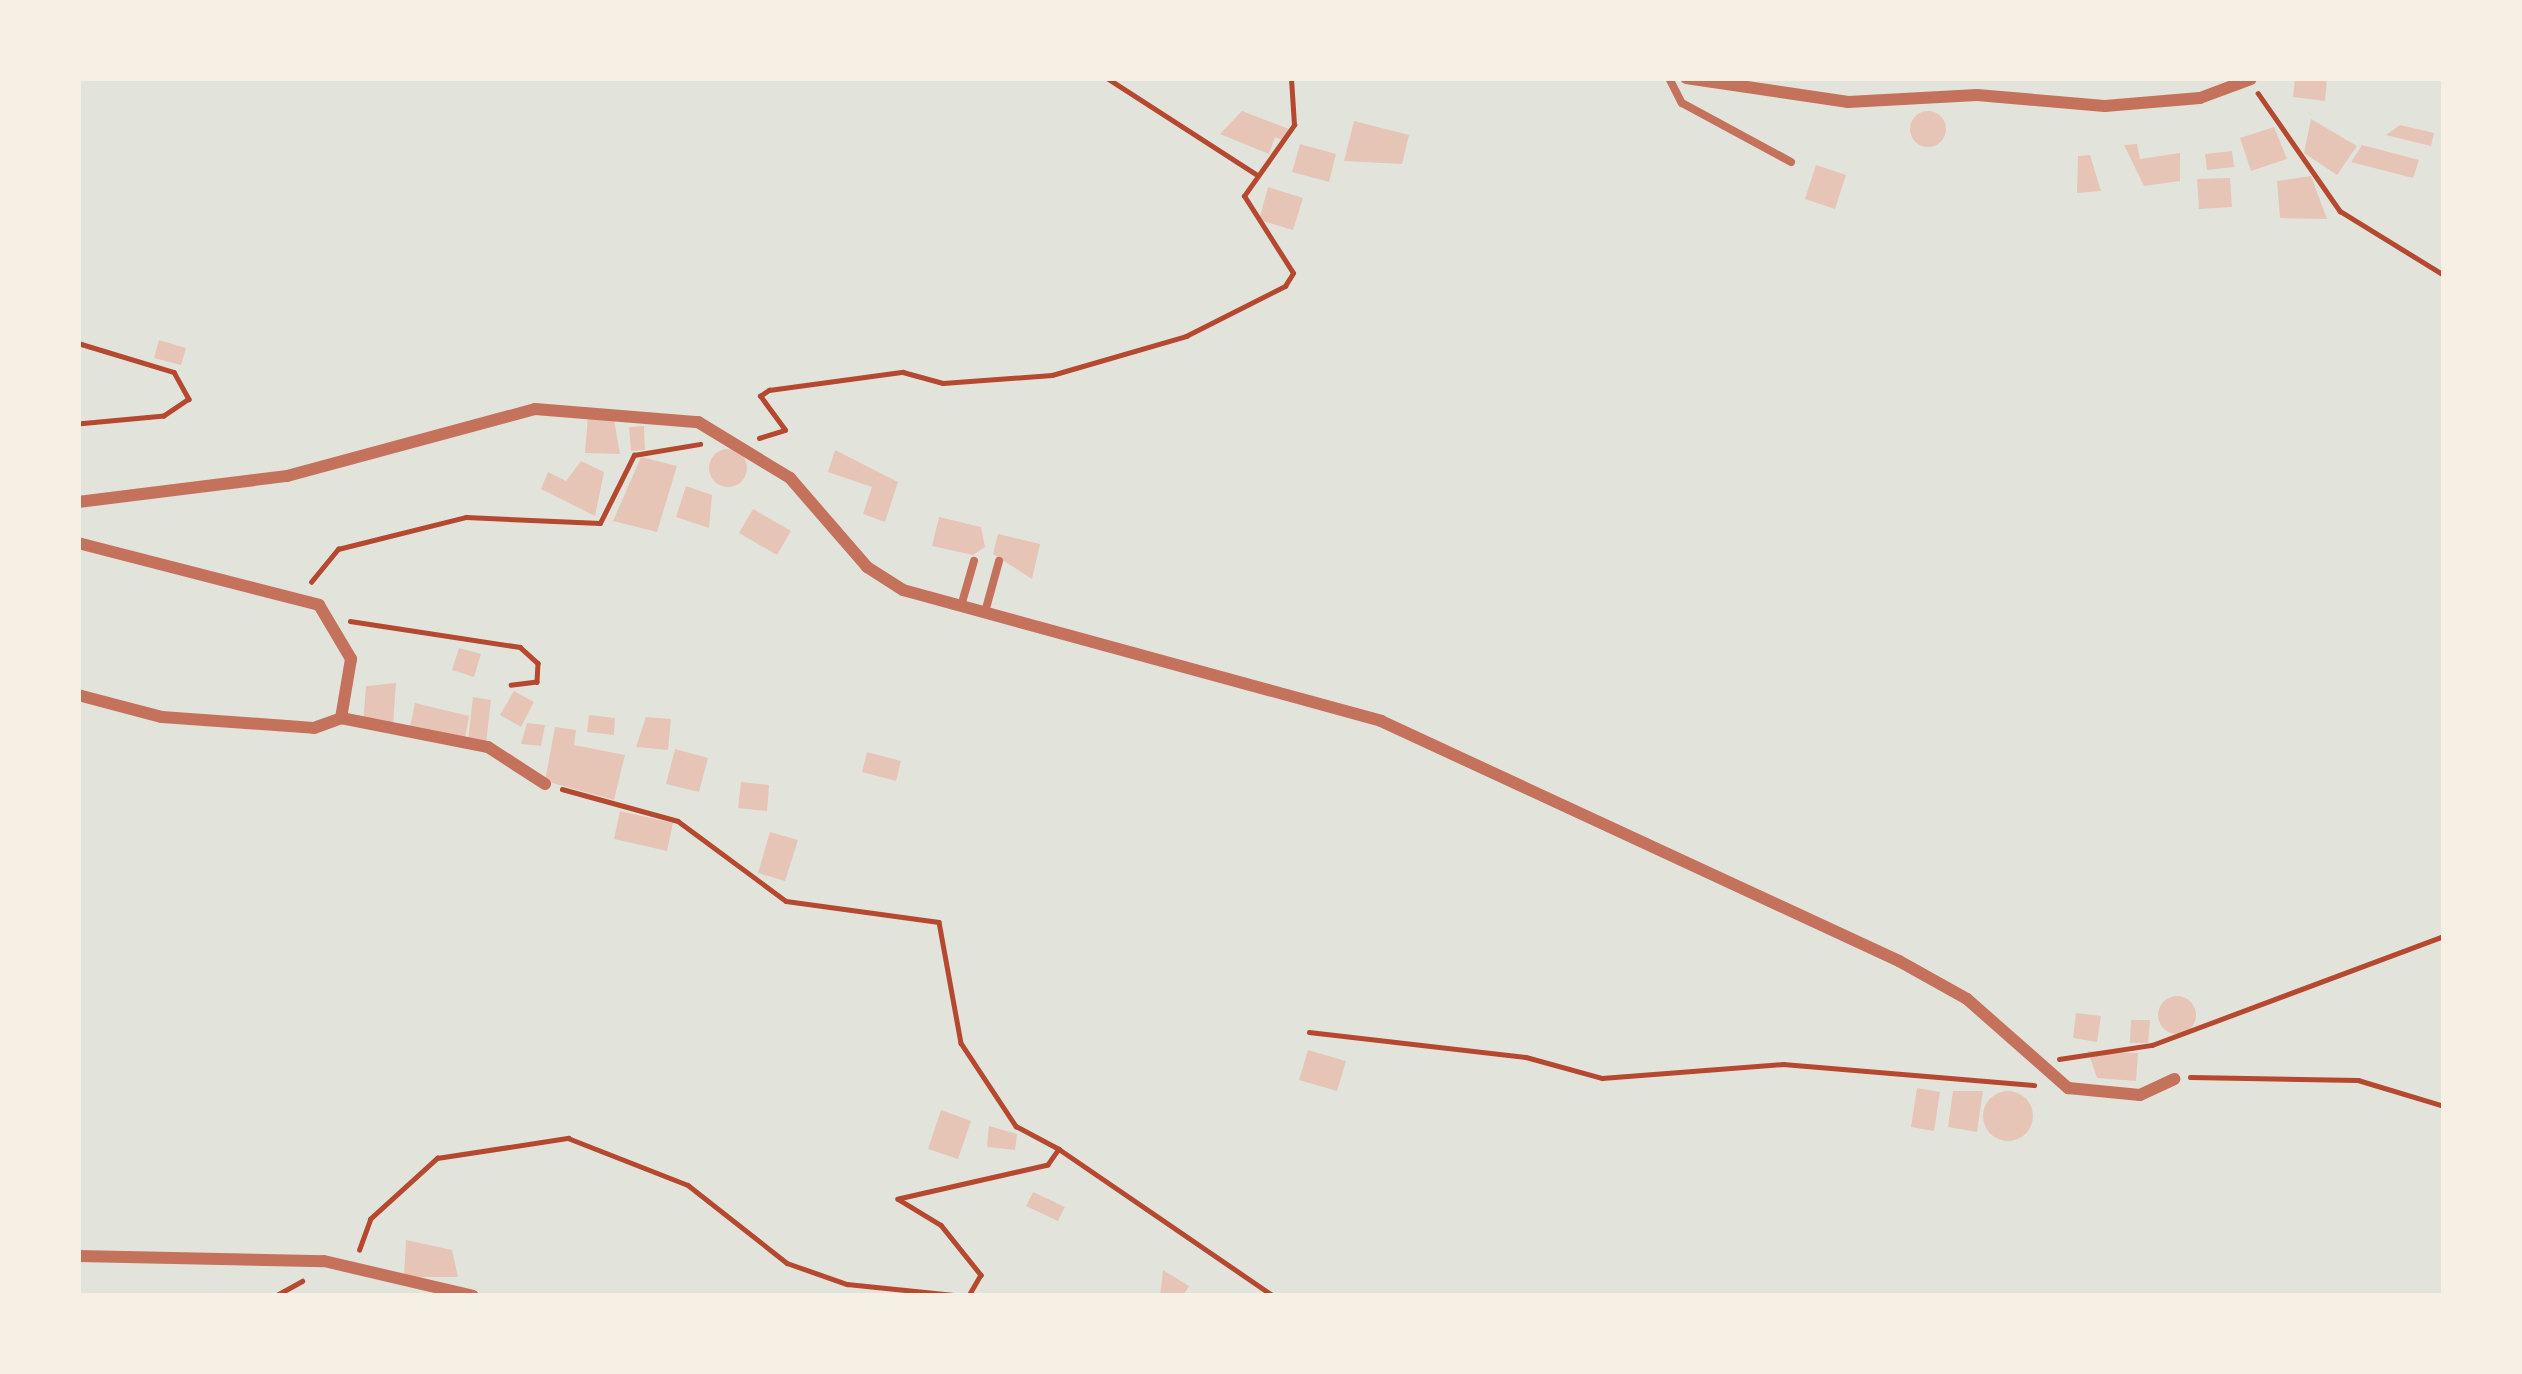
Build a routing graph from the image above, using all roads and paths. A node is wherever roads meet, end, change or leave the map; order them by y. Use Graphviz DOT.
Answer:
graph roads {
  1 [pos="1107,78"];
  2 [pos="1291,78"];
  3 [pos="1669,78"];
  4 [pos="1686,78"];
  5 [pos="2251,80"];
  6 [pos="1790,162"];
  7 [pos="1256,174"];
  8 [pos="2444,275"];
  9 [pos="78,343"];
  10 [pos="78,424"];
  11 [pos="734,439"];
  12 [pos="78,502"];
  13 [pos="78,543"];
  14 [pos="974,561"];
  15 [pos="999,561"];
  16 [pos="305,598"];
  17 [pos="960,608"];
  18 [pos="984,616"];
  19 [pos="340,625"];
  20 [pos="511,685"];
  21 [pos="78,695"];
  22 [pos="341,718"];
  23 [pos="545,784"];
  24 [pos="2444,936"];
  25 [pos="1309,1031"];
  26 [pos="2049,1074"];
  27 [pos="2175,1079"];
  28 [pos="2444,1106"];
  29 [pos="1059,1149"];
  30 [pos="78,1256"];
  31 [pos="352,1268"];
  32 [pos="472,1296"];
  33 [pos="966,1296"];
  34 [pos="1274,1296"];
  1 -- 7 [label="path"];
  2 -- 7 [label="path"];
  3 -- 6 [label="lane"];
  4 -- 5 [label="street"];
  5 -- 8 [label="path"];
  7 -- 11 [label="path"];
  9 -- 10 [label="path"];
  11 -- 12 [label="street"];
  11 -- 16 [label="path"];
  11 -- 17 [label="street"];
  13 -- 16 [label="street"];
  14 -- 17 [label="lane"];
  15 -- 18 [label="lane"];
  16 -- 19 [label="street"];
  17 -- 18 [label="street"];
  18 -- 26 [label="street"];
  19 -- 20 [label="path"];
  19 -- 22 [label="street"];
  21 -- 22 [label="street"];
  22 -- 23 [label="street"];
  23 -- 29 [label="path"];
  24 -- 26 [label="path"];
  25 -- 26 [label="path"];
  26 -- 27 [label="street"];
  27 -- 28 [label="path"];
  29 -- 33 [label="path"];
  29 -- 34 [label="path"];
  30 -- 31 [label="street"];
  31 -- 32 [label="street"];
  31 -- 33 [label="path"];
}
